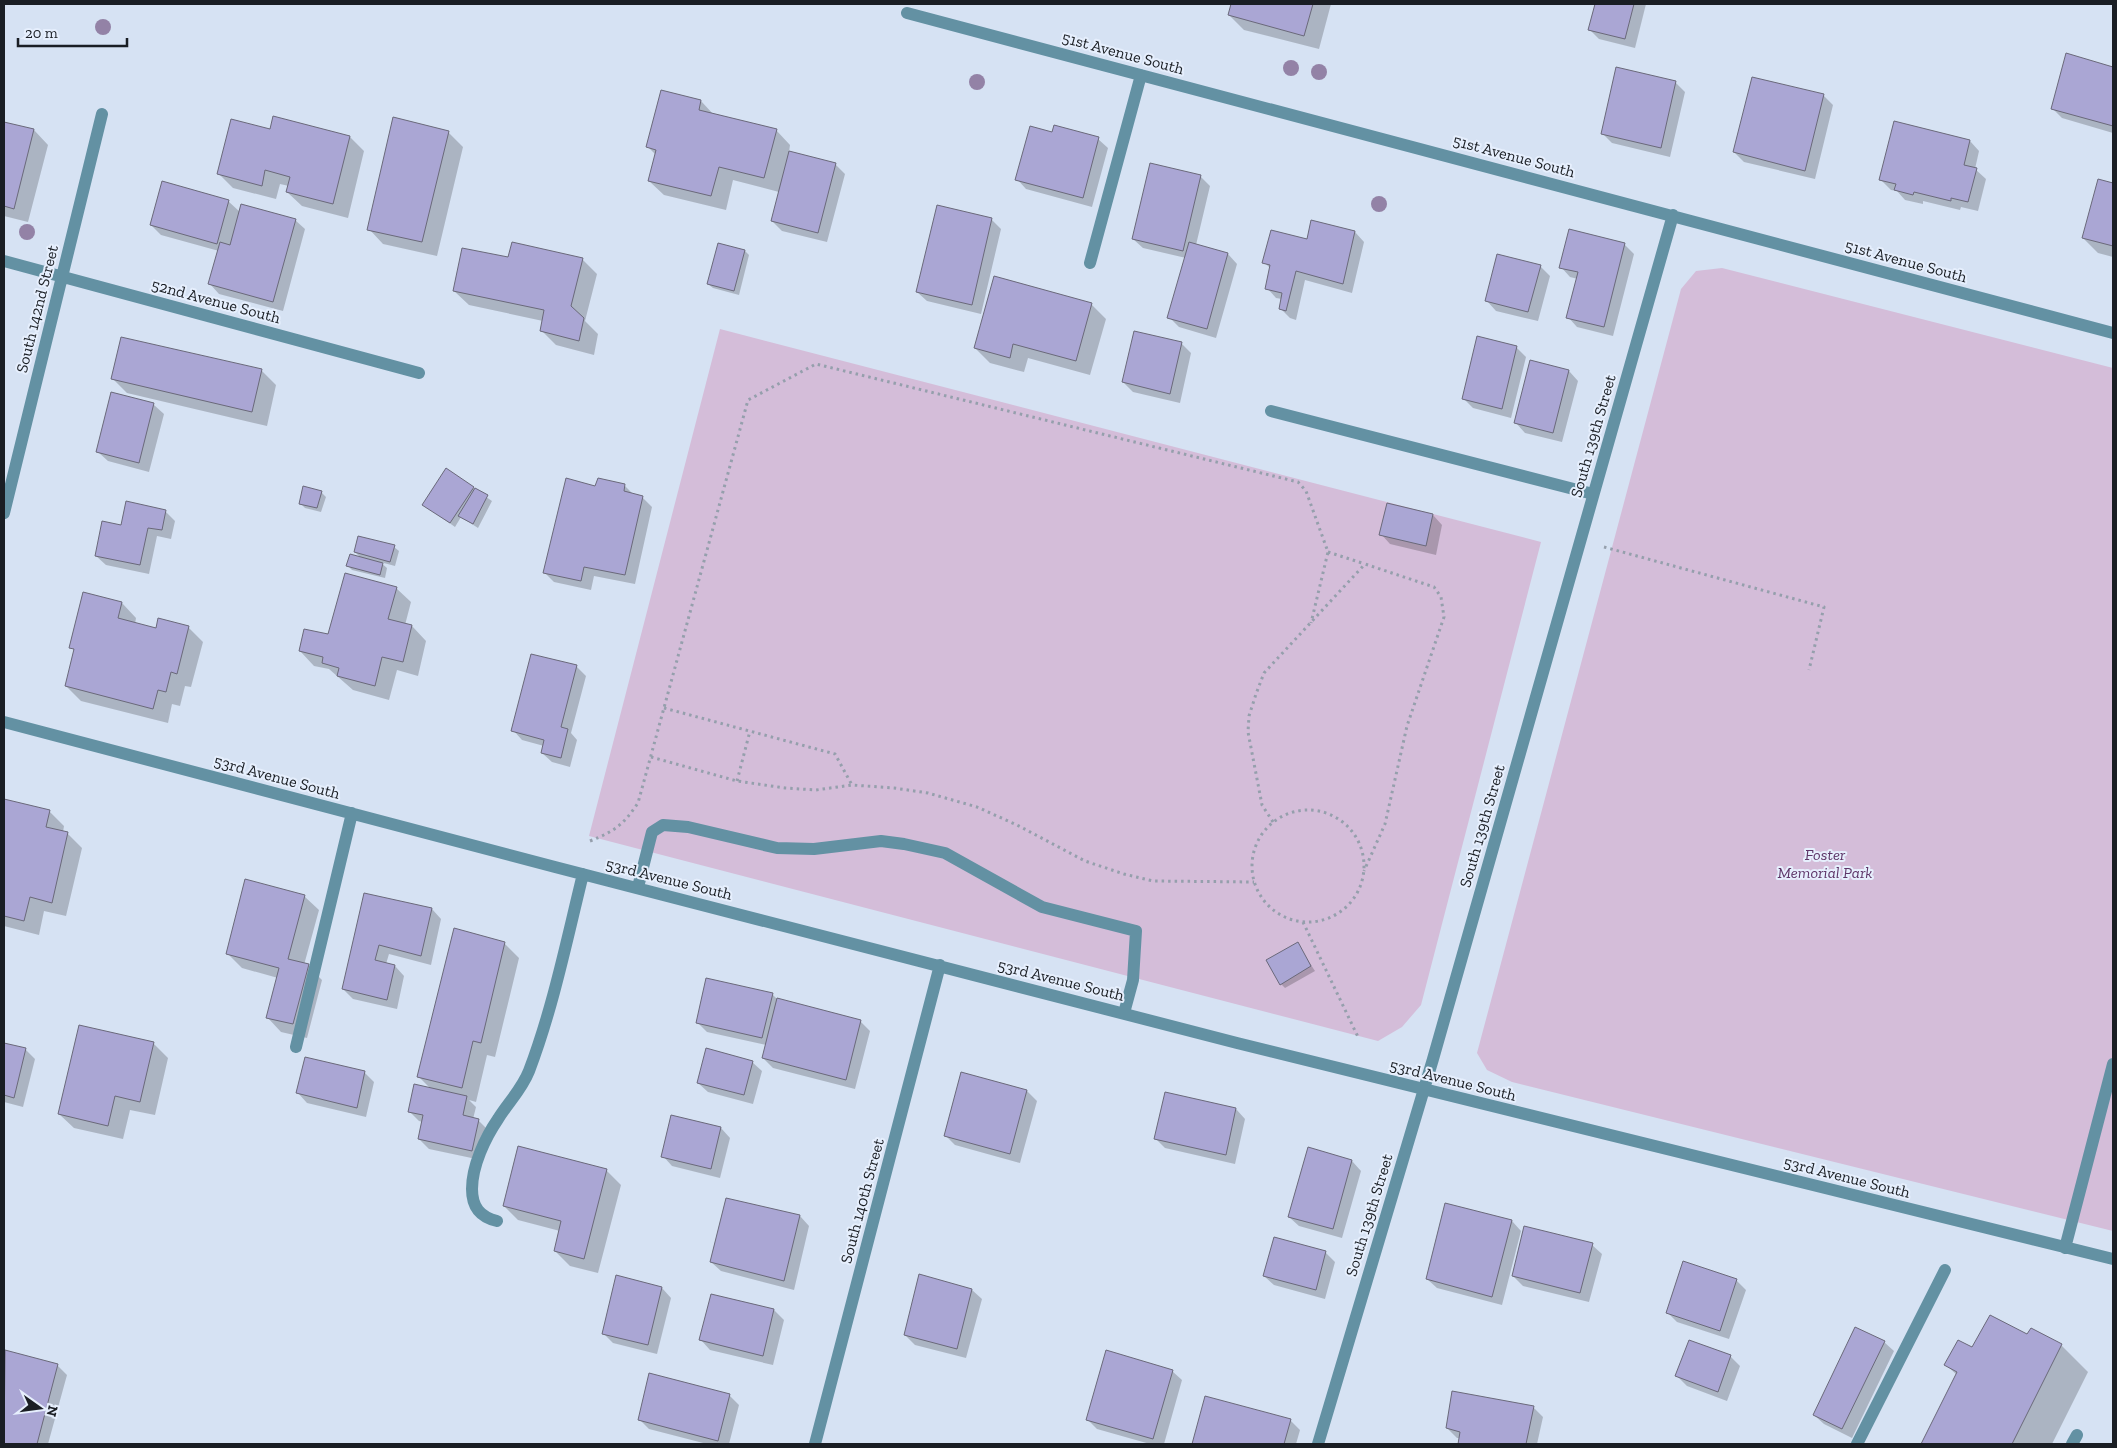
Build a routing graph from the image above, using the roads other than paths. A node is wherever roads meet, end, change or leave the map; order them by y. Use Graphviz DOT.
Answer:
graph roads {
  1 [pos="907,13"];
  2 [pos="1141,75"];
  3 [pos="102,114"];
  4 [pos="1673,215"];
  5 [pos="4,261"];
  6 [pos="1090,263"];
  7 [pos="62,276"];
  8 [pos="2113,333"];
  9 [pos="419,373"];
  10 [pos="1271,411"];
  11 [pos="1593,494"];
  12 [pos="4,513"];
  13 [pos="4,722"];
  14 [pos="352,813"];
  15 [pos="583,874"];
  16 [pos="638,887"];
  17 [pos="940,965"];
  18 [pos="1124,1013"];
  19 [pos="296,1047"];
  20 [pos="2113,1064"];
  21 [pos="1424,1090"];
  22 [pos="497,1221"];
  23 [pos="2065,1248"];
  24 [pos="2113,1259"];
  25 [pos="1944,1270"];
  26 [pos="815,1444"];
  27 [pos="1318,1444"];
  28 [pos="1857,1444"];
  1 -- 2 [label="street, 51st Avenue South"];
  2 -- 4 [label="street, 51st Avenue South"];
  2 -- 6 [label="street"];
  3 -- 7 [label="street, South 142nd Street"];
  4 -- 8 [label="street, 51st Avenue South"];
  4 -- 11 [label="street, South 139th Street"];
  5 -- 7 [label="street, 52nd Avenue South"];
  7 -- 9 [label="street, 52nd Avenue South"];
  7 -- 12 [label="street, South 142nd Street"];
  10 -- 11 [label="street"];
  11 -- 21 [label="street, South 139th Street"];
  13 -- 14 [label="street, 53rd Avenue South"];
  14 -- 15 [label="street, 53rd Avenue South"];
  14 -- 19 [label="street"];
  15 -- 16 [label="street, 53rd Avenue South"];
  15 -- 22 [label="street"];
  16 -- 17 [label="street, 53rd Avenue South"];
  16 -- 18 [label="street"];
  17 -- 18 [label="street, 53rd Avenue South"];
  17 -- 26 [label="street, South 140th Street"];
  18 -- 21 [label="street, 53rd Avenue South"];
  20 -- 23 [label="street"];
  21 -- 23 [label="street, 53rd Avenue South"];
  21 -- 27 [label="street, South 139th Street"];
  23 -- 24 [label="street, 53rd Avenue South"];
  25 -- 28 [label="street"];
}
